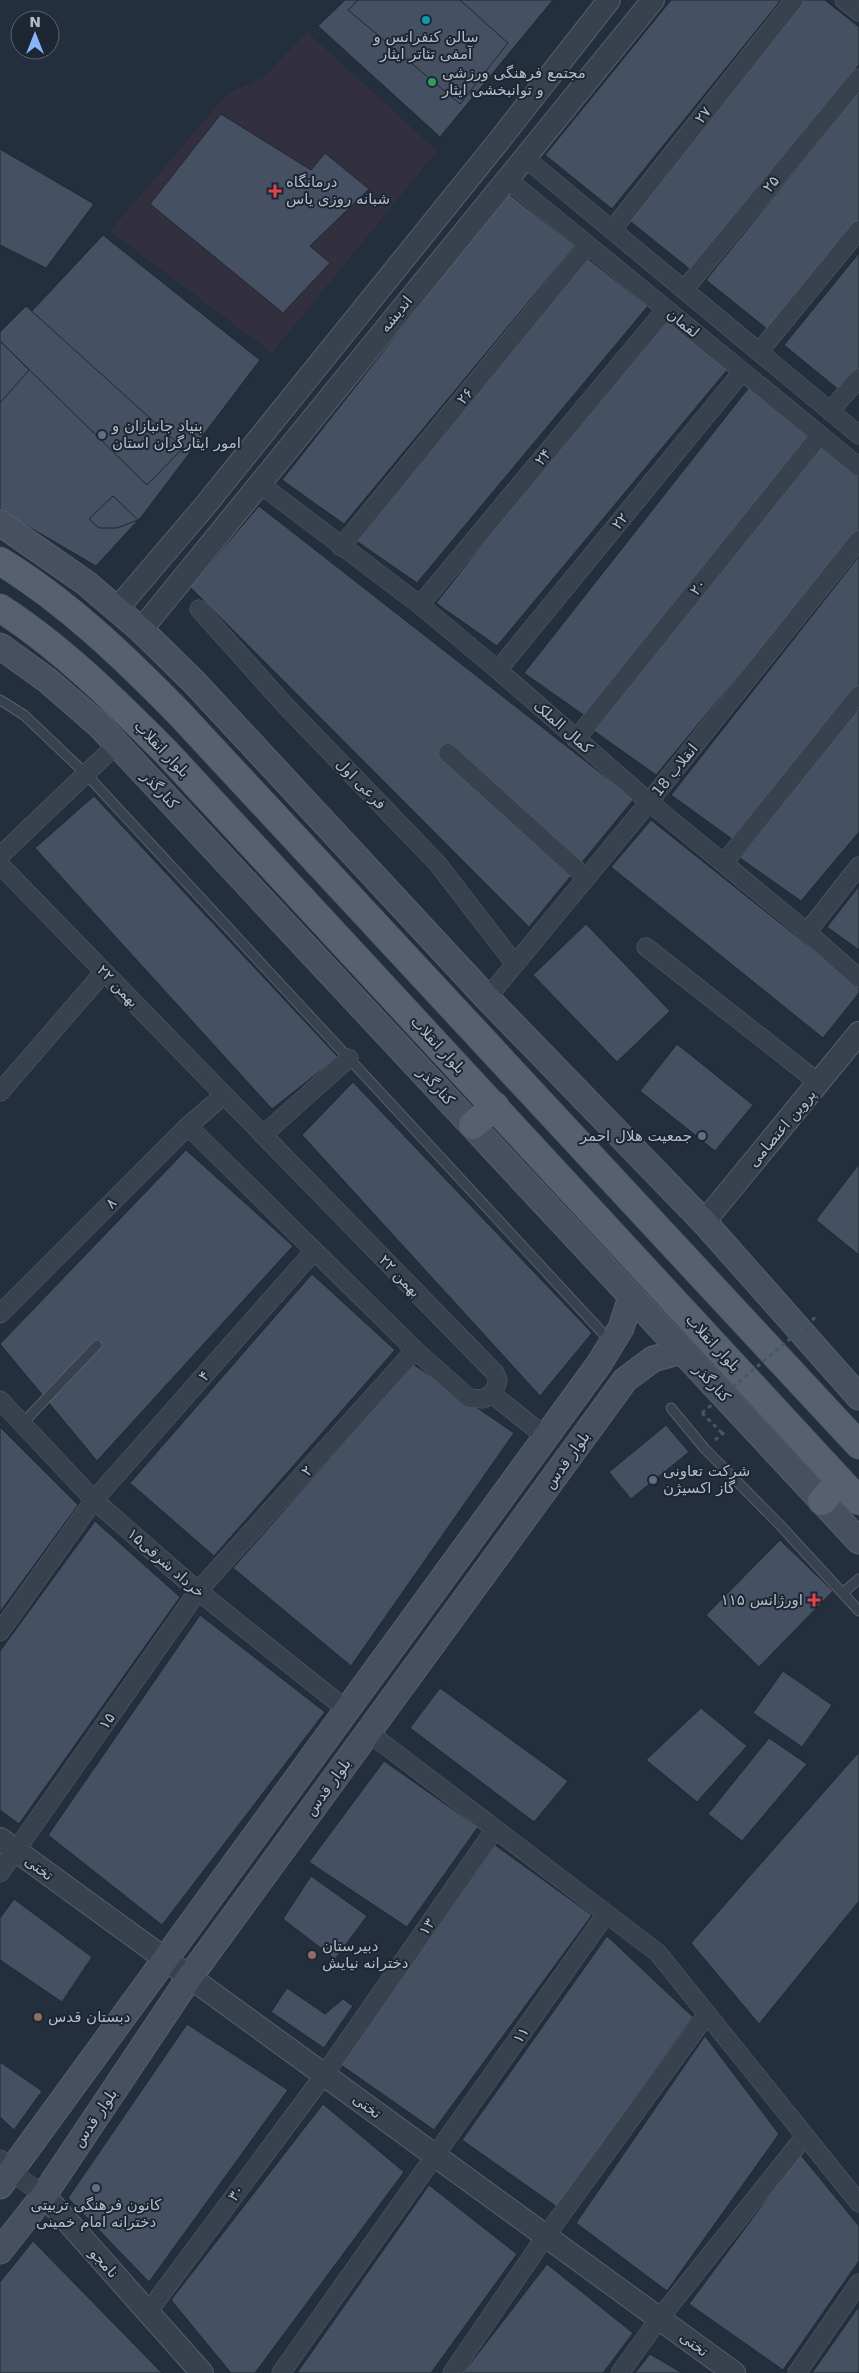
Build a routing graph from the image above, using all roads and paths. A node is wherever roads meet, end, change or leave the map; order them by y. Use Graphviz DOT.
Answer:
graph roads {
  1 [pos="653,0"];
  2 [pos="794,0"];
  3 [pos="844,0"];
  4 [pos="606,4"];
  5 [pos="859,12"];
  6 [pos="629,30"];
  7 [pos="859,78"];
  8 [pos="524,158"];
  9 [pos="506,178"];
  10 [pos="612,230"];
  11 [pos="859,230"];
  12 [pos="588,245"];
  13 [pos="684,290"];
  14 [pos="666,309"];
  15 [pos="356,317"];
  16 [pos="380,334"];
  17 [pos="759,352"];
  18 [pos="742,372"];
  19 [pos="859,378"];
  20 [pos="830,412"];
  21 [pos="820,435"];
  22 [pos="859,435"];
  23 [pos="859,467"];
  24 [pos="260,484"];
  25 [pos="0,523"];
  26 [pos="859,540"];
  27 [pos="341,547"];
  28 [pos="0,561"];
  29 [pos="133,590"];
  30 [pos="420,605"];
  31 [pos="0,608"];
  32 [pos="117,609"];
  33 [pos="199,609"];
  34 [pos="158,610"];
  35 [pos="141,630"];
  36 [pos="0,646"];
  37 [pos="498,670"];
  38 [pos="859,694"];
  39 [pos="0,700"];
  40 [pos="576,739"];
  41 [pos="117,744"];
  42 [pos="448,753"];
  43 [pos="86,774"];
  44 [pos="650,802"];
  45 [pos="0,856"];
  46 [pos="316,861"];
  47 [pos="724,863"];
  48 [pos="0,865"];
  49 [pos="859,866"];
  50 [pos="586,878"];
  51 [pos="290,886"];
  52 [pos="807,932"];
  53 [pos="646,947"];
  54 [pos="515,964"];
  55 [pos="104,972"];
  56 [pos="859,978"];
  57 [pos="487,998"];
  58 [pos="859,1033"];
  59 [pos="349,1058"];
  60 [pos="819,1083"];
  61 [pos="0,1092"];
  62 [pos="224,1095"];
  63 [pos="495,1106"];
  64 [pos="473,1125"];
  65 [pos="188,1126"];
  66 [pos="263,1135"];
  67 [pos="704,1222"];
  68 [pos="313,1252"];
  69 [pos="631,1297"];
  70 [pos="0,1314"];
  71 [pos="816,1317"];
  72 [pos="612,1343"];
  73 [pos="97,1345"];
  74 [pos="415,1350"];
  75 [pos="682,1351"];
  76 [pos="492,1394"];
  77 [pos="859,1397"];
  78 [pos="1,1403"];
  79 [pos="671,1408"];
  80 [pos="743,1417"];
  81 [pos="22,1425"];
  82 [pos="722,1433"];
  83 [pos="546,1437"];
  84 [pos="859,1445"];
  85 [pos="705,1449"];
  86 [pos="569,1456"];
  87 [pos="840,1481"];
  88 [pos="94,1500"];
  89 [pos="822,1501"];
  90 [pos="859,1501"];
  91 [pos="859,1541"];
  92 [pos="859,1579"];
  93 [pos="198,1592"];
  94 [pos="843,1593"];
  95 [pos="859,1610"];
  96 [pos="0,1632"];
  97 [pos="347,1710"];
  98 [pos="368,1732"];
  99 [pos="495,1829"];
  100 [pos="8,1845"];
  101 [pos="0,1873"];
  102 [pos="606,1914"];
  103 [pos="165,1960"];
  104 [pos="188,1978"];
  105 [pos="706,2014"];
  106 [pos="324,2075"];
  107 [pos="805,2136"];
  108 [pos="436,2156"];
  109 [pos="4,2172"];
  110 [pos="44,2195"];
  111 [pos="859,2203"];
  112 [pos="546,2237"];
  113 [pos="0,2251"];
  114 [pos="859,2282"];
  115 [pos="148,2312"];
  116 [pos="659,2319"];
  117 [pos="202,2373"];
  118 [pos="281,2373"];
  119 [pos="452,2373"];
  120 [pos="620,2373"];
  121 [pos="734,2373"];
  122 [pos="797,2373"];
  1 -- 6 [label="street, اندیشه"];
  2 -- 10 [label="street, ۲۷"];
  3 -- 5 [label="street"];
  4 -- 6 [label="street"];
  4 -- 15 [label="street, اندیشه"];
  6 -- 8 [label="street, اندیشه"];
  7 -- 13 [label="street, ۲۵"];
  8 -- 9 [label="street, اندیشه"];
  8 -- 10 [label="street, لقمان"];
  9 -- 12 [label="street, لقمان"];
  9 -- 16 [label="street, اندیشه"];
  10 -- 13 [label="street, لقمان"];
  11 -- 17 [label="street"];
  12 -- 14 [label="street, لقمان"];
  12 -- 27 [label="street, ۲۶"];
  13 -- 17 [label="street, لقمان"];
  14 -- 18 [label="street, لقمان"];
  14 -- 30 [label="street, ۲۴"];
  15 -- 16 [label="street"];
  15 -- 29 [label="street, اندیشه"];
  16 -- 24 [label="street, اندیشه"];
  17 -- 20 [label="street, لقمان"];
  18 -- 21 [label="street, لقمان"];
  18 -- 37 [label="street, ۲۲"];
  19 -- 20 [label="street"];
  20 -- 22 [label="street, لقمان"];
  21 -- 23 [label="street, لقمان"];
  21 -- 40 [label="street, ۲۰"];
  24 -- 27 [label="street, کمال الملک"];
  24 -- 34 [label="street, اندیشه"];
  25 -- 32 [label="main road"];
  26 -- 44 [label="street, انقلاب 18"];
  27 -- 30 [label="street, کمال الملک"];
  28 -- 46 [label="main road"];
  29 -- 32 [label="street, اندیشه"];
  29 -- 34 [label="street"];
  30 -- 37 [label="street, کمال الملک"];
  31 -- 51 [label="main road, بلوار انقلاب"];
  32 -- 35 [label="main road"];
  33 -- 54 [label="street, فرعی اول"];
  34 -- 35 [label="street, اندیشه"];
  35 -- 57 [label="main road"];
  36 -- 41 [label="main road, کنارگذر"];
  37 -- 40 [label="street, کمال الملک"];
  38 -- 47 [label="street"];
  39 -- 43 [label="lane"];
  40 -- 44 [label="street, کمال الملک"];
  41 -- 43 [label="street"];
  41 -- 64 [label="main road, کنارگذر"];
  42 -- 50 [label="street"];
  43 -- 45 [label="street"];
  43 -- 59 [label="lane"];
  44 -- 47 [label="street, کمال الملک"];
  44 -- 50 [label="street, انقلاب 18"];
  46 -- 51 [label="main road"];
  46 -- 84 [label="main road"];
  47 -- 52 [label="street, کمال الملک"];
  48 -- 55 [label="street, ۲۲ بهمن"];
  49 -- 52 [label="street"];
  50 -- 54 [label="street, انقلاب 18"];
  51 -- 63 [label="main road, بلوار انقلاب"];
  52 -- 56 [label="street, کمال الملک"];
  53 -- 60 [label="street"];
  54 -- 57 [label="street, انقلاب 18"];
  55 -- 61 [label="street"];
  55 -- 62 [label="street, ۲۲ بهمن"];
  57 -- 67 [label="main road"];
  58 -- 60 [label="street, پروین اعتصامی"];
  59 -- 66 [label="street"];
  59 -- 72 [label="lane"];
  60 -- 67 [label="street, پروین اعتصامی"];
  62 -- 65 [label="street, ۸"];
  62 -- 66 [label="street, ۲۲ بهمن"];
  63 -- 64 [label="main road"];
  63 -- 87 [label="main road, بلوار انقلاب"];
  64 -- 69 [label="main road, کنارگذر"];
  65 -- 68 [label="street"];
  65 -- 70 [label="street, ۸"];
  66 -- 76 [label="street, ۲۲ بهمن"];
  67 -- 77 [label="main road"];
  68 -- 74 [label="street"];
  68 -- 88 [label="street, ۴"];
  69 -- 72 [label="main road, بلوار قدس"];
  69 -- 75 [label="main road, کنارگذر"];
  71 -- 82 [label="path, bridge"];
  72 -- 83 [label="main road, بلوار قدس"];
  73 -- 81 [label="lane"];
  74 -- 76 [label="street"];
  74 -- 93 [label="street, ۲"];
  75 -- 80 [label="main road, کنارگذر"];
  75 -- 86 [label="main road, بلوار قدس"];
  76 -- 83 [label="street"];
  78 -- 81 [label="street, ۱۵خرداد شرقی"];
  79 -- 85 [label="lane"];
  80 -- 82 [label="path"];
  80 -- 89 [label="main road, کنارگذر"];
  81 -- 88 [label="street, ۱۵خرداد شرقی"];
  82 -- 85 [label="path"];
  83 -- 86 [label="main road"];
  83 -- 97 [label="main road, بلوار قدس"];
  85 -- 94 [label="lane"];
  86 -- 98 [label="main road, بلوار قدس"];
  87 -- 89 [label="main road"];
  87 -- 90 [label="main road, بلوار انقلاب"];
  88 -- 93 [label="street, ۱۵خرداد شرقی"];
  88 -- 96 [label="street, ۴"];
  89 -- 91 [label="main road, کنارگذر"];
  92 -- 94 [label="lane"];
  93 -- 97 [label="street, ۱۵خرداد شرقی"];
  93 -- 100 [label="street, ۱۵"];
  94 -- 95 [label="lane"];
  97 -- 103 [label="main road, بلوار قدس"];
  98 -- 99 [label="street"];
  98 -- 104 [label="main road, بلوار قدس"];
  99 -- 102 [label="street"];
  99 -- 106 [label="street, ۱۳"];
  100 -- 101 [label="street, ۱۵"];
  100 -- 103 [label="street, تختی"];
  102 -- 105 [label="street"];
  102 -- 108 [label="street, ۱۱"];
  103 -- 104 [label="street, تختی"];
  103 -- 109 [label="main road, بلوار قدس"];
  104 -- 106 [label="street, تختی"];
  104 -- 110 [label="main road, بلوار قدس"];
  105 -- 107 [label="street"];
  105 -- 112 [label="street"];
  106 -- 108 [label="street, تختی"];
  106 -- 115 [label="street, ۳۰"];
  107 -- 111 [label="street"];
  107 -- 116 [label="street"];
  108 -- 112 [label="street, تختی"];
  108 -- 118 [label="street, ۱۱"];
  109 -- 110 [label="street, نامجو"];
  110 -- 113 [label="main road, بلوار قدس"];
  110 -- 115 [label="street, نامجو"];
  112 -- 116 [label="street, تختی"];
  112 -- 119 [label="street"];
  114 -- 122 [label="street"];
  115 -- 117 [label="street, نامجو"];
  116 -- 120 [label="street"];
  116 -- 121 [label="street, تختی"];
}
